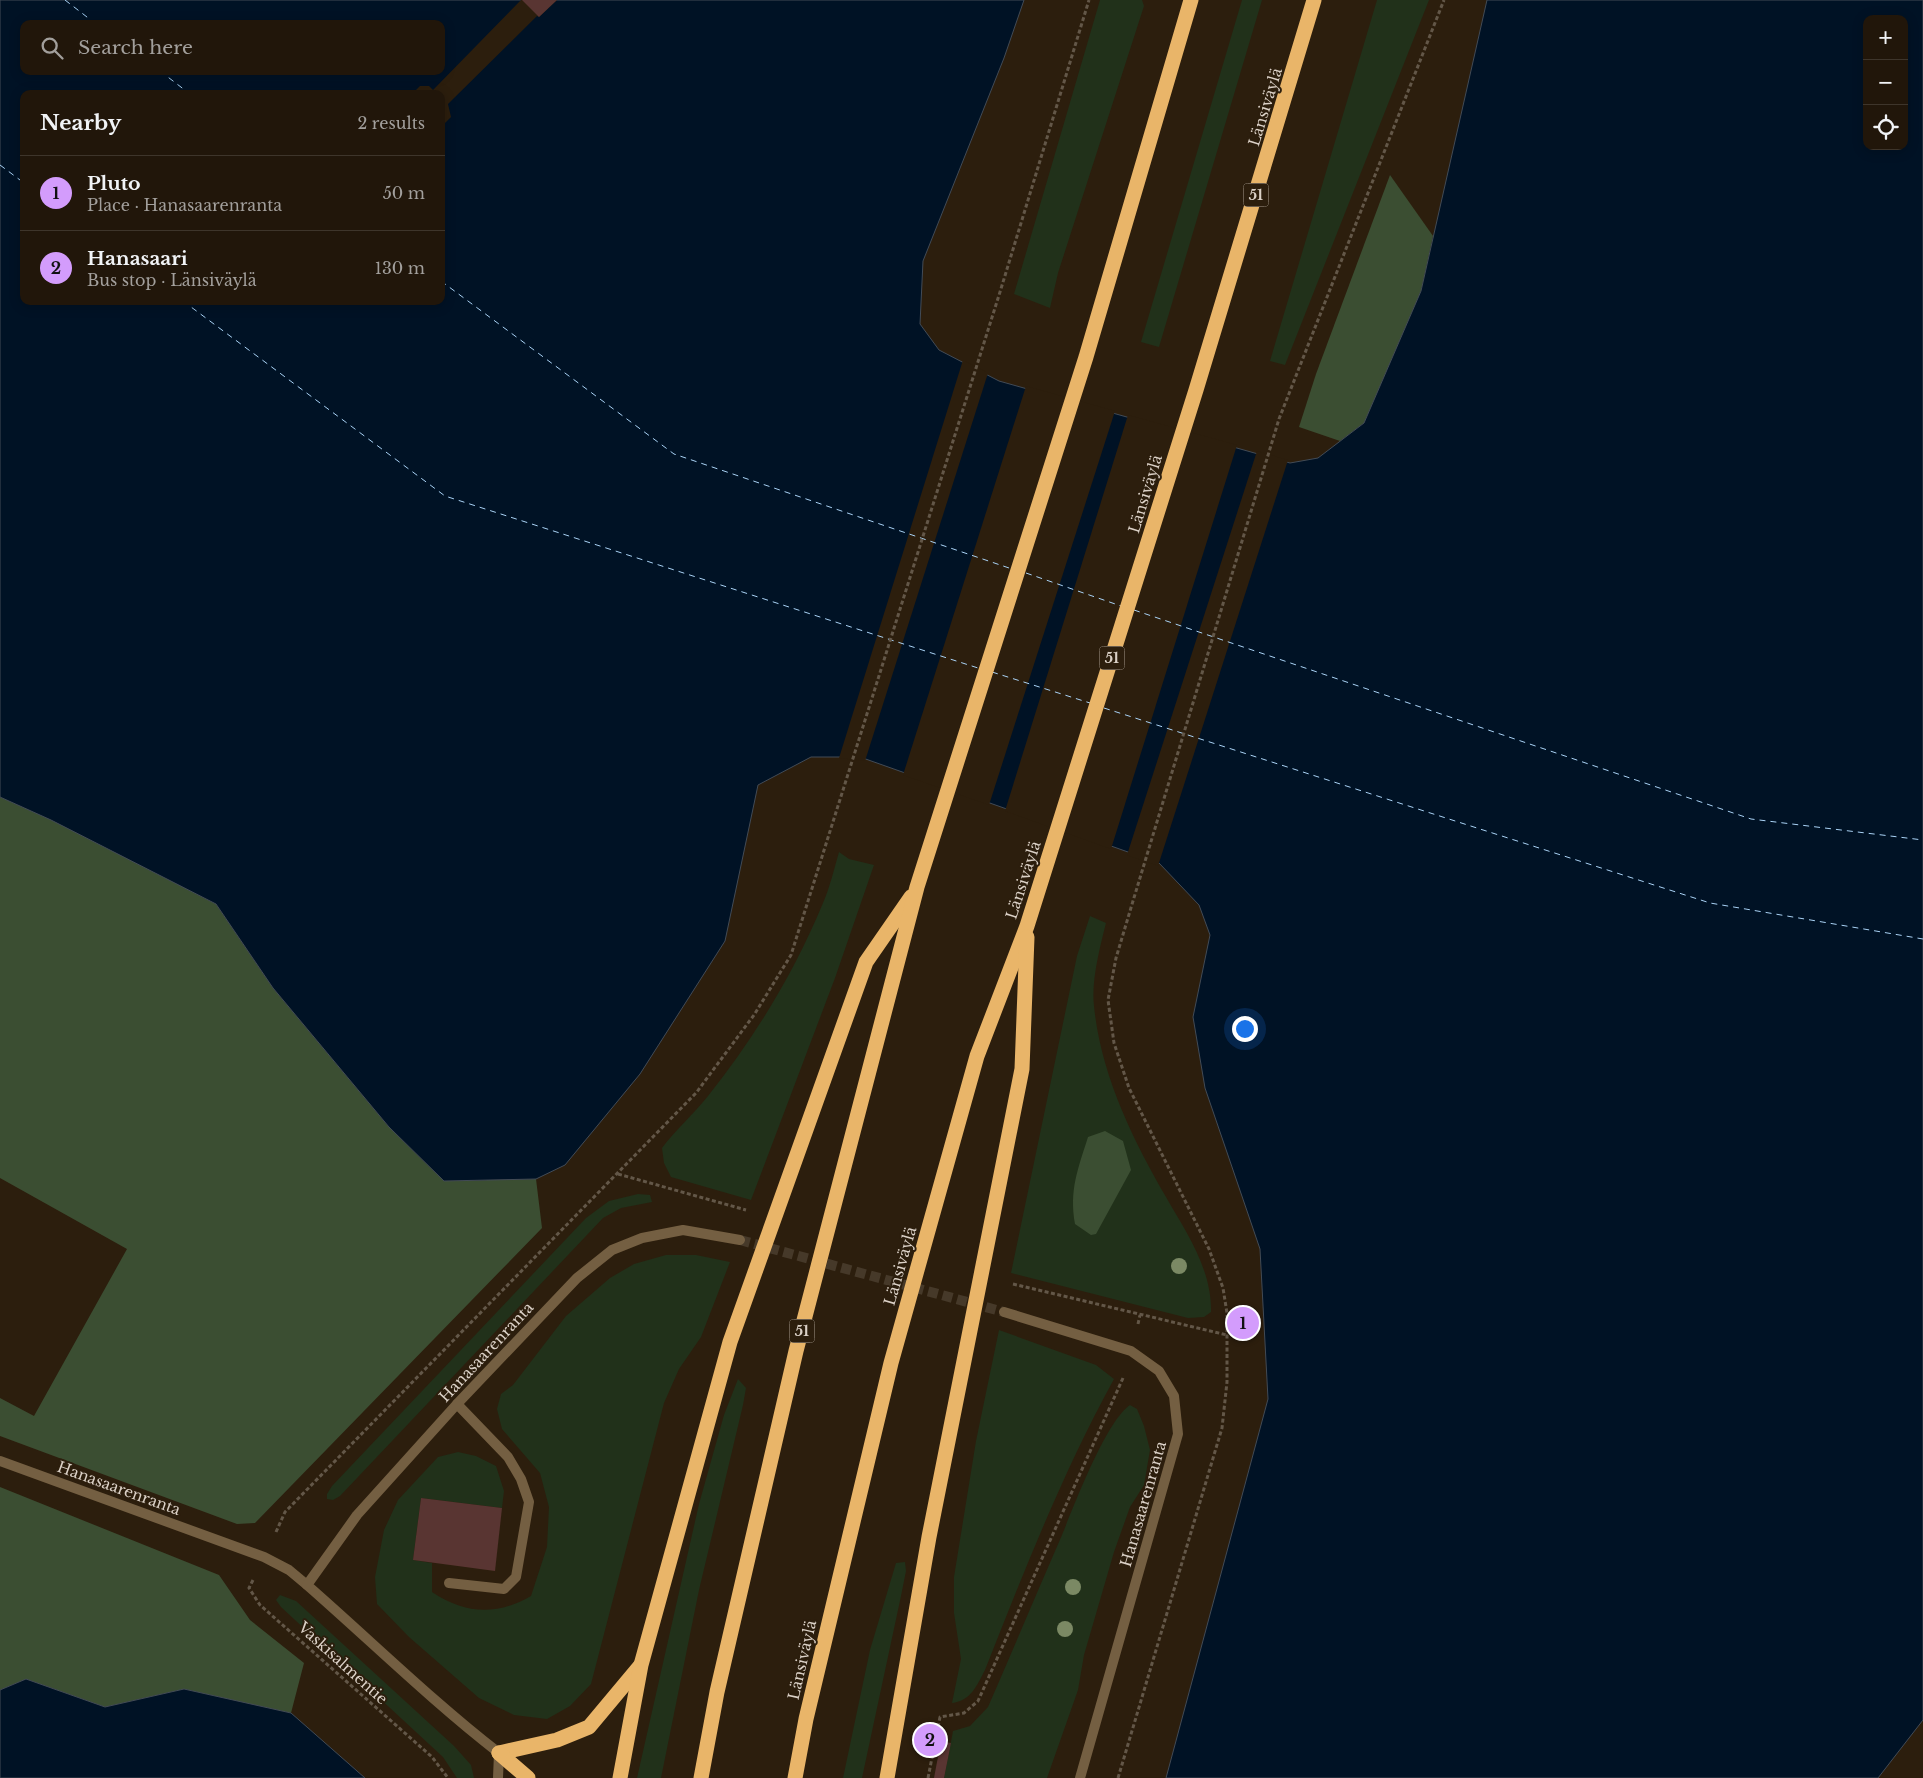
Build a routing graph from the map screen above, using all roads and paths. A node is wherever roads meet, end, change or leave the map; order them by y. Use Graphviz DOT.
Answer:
graph roads {
  1 [pos="1089,0"];
  2 [pos="1191,0"];
  3 [pos="1314,0"];
  4 [pos="1444,0"];
  5 [pos="918,887"];
  6 [pos="1027,926"];
  7 [pos="618,1174"];
  8 [pos="749,1211"];
  9 [pos="740,1240"];
  10 [pos="1013,1284"];
  11 [pos="1004,1312"];
  12 [pos="1140,1315"];
  13 [pos="1227,1335"];
  14 [pos="1131,1352"];
  15 [pos="457,1404"];
  16 [pos="0,1461"];
  17 [pos="264,1557"];
  18 [pos="449,1583"];
  19 [pos="307,1585"];
  20 [pos="642,1665"];
  21 [pos="499,1753"];
  22 [pos="448,1778"];
  23 [pos="498,1778"];
  24 [pos="528,1778"];
  25 [pos="620,1778"];
  26 [pos="701,1778"];
  27 [pos="795,1778"];
  28 [pos="887,1778"];
  29 [pos="928,1778"];
  30 [pos="1080,1778"];
  31 [pos="1118,1778"];
  1 -- 7 [label="path"];
  2 -- 5 [label="highway, 51"];
  3 -- 6 [label="highway, Länsiväylä / 51"];
  4 -- 13 [label="path"];
  5 -- 20 [label="highway"];
  5 -- 26 [label="highway, 51"];
  6 -- 27 [label="highway, Länsiväylä / 51"];
  6 -- 28 [label="highway"];
  7 -- 8 [label="path"];
  7 -- 17 [label="path"];
  9 -- 15 [label="street, Hanasaarenranta"];
  10 -- 12 [label="path"];
  11 -- 14 [label="street, Hanasaarenranta"];
  12 -- 13 [label="path"];
  12 -- 14 [label="path"];
  13 -- 31 [label="path"];
  14 -- 29 [label="path"];
  14 -- 30 [label="street, Hanasaarenranta"];
  15 -- 18 [label="street"];
  15 -- 19 [label="street, Hanasaarenranta"];
  16 -- 17 [label="street, Hanasaarenranta"];
  17 -- 19 [label="street, Hanasaarenranta"];
  17 -- 22 [label="path, Vaskisalmentie"];
  19 -- 21 [label="street, Hanasaarenranta"];
  20 -- 21 [label="highway"];
  20 -- 25 [label="highway"];
  21 -- 23 [label="street"];
  21 -- 24 [label="highway"];
}
